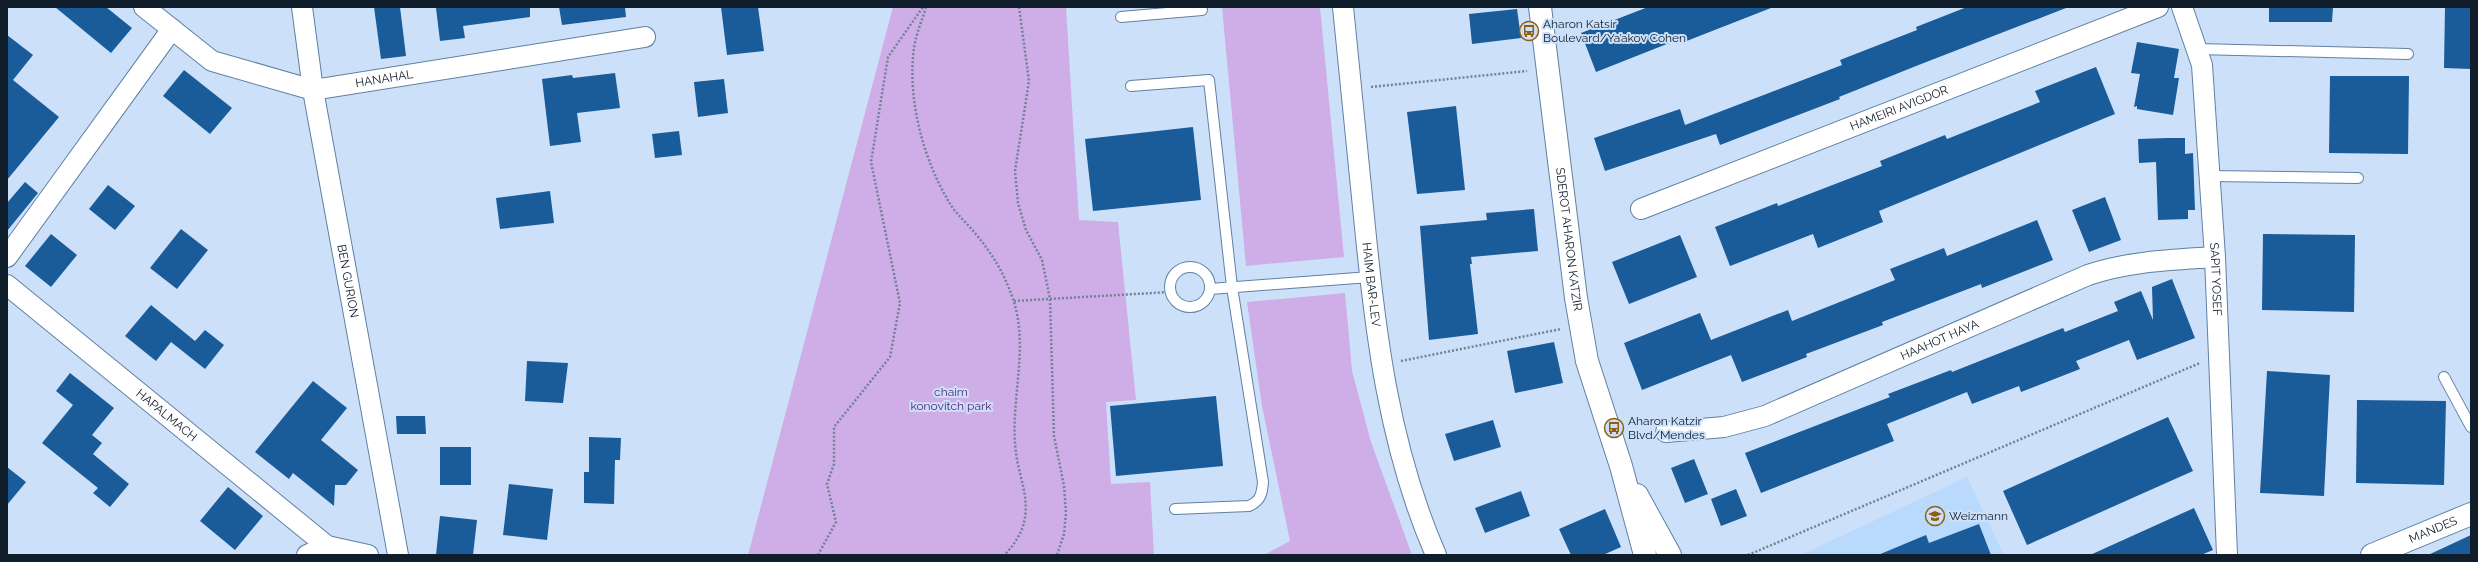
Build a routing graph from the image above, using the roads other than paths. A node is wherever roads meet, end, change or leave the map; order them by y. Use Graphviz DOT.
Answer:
graph roads {
  1 [pos="144,7"];
  2 [pos="302,7"];
  3 [pos="1201,7"];
  4 [pos="1343,7"];
  5 [pos="1540,7"];
  6 [pos="2158,7"];
  7 [pos="2182,7"];
  8 [pos="1121,17"];
  9 [pos="172,29"];
  10 [pos="645,37"];
  11 [pos="2197,49"];
  12 [pos="2408,54"];
  13 [pos="1131,86"];
  14 [pos="313,90"];
  15 [pos="2208,176"];
  16 [pos="2358,178"];
  17 [pos="1641,210"];
  18 [pos="7,257"];
  19 [pos="2215,257"];
  20 [pos="1370,277"];
  21 [pos="7,285"];
  22 [pos="1232,287"];
  23 [pos="1210,289"];
  24 [pos="2444,377"];
  25 [pos="2471,427"];
  26 [pos="1666,432"];
  27 [pos="1621,466"];
  28 [pos="1175,509"];
  29 [pos="2471,514"];
  30 [pos="327,546"];
  31 [pos="307,555"];
  32 [pos="368,555"];
  33 [pos="398,555"];
  34 [pos="1436,555"];
  35 [pos="1645,555"];
  36 [pos="1670,555"];
  37 [pos="2227,555"];
  38 [pos="2372,555"];
  1 -- 9 [label="street, HANAHAL"];
  2 -- 14 [label="street, BEN GURION"];
  3 -- 8 [label="lane"];
  4 -- 20 [label="street, HAIM BAR-LEV"];
  5 -- 27 [label="street, SDEROT AHARON KATZIR"];
  6 -- 17 [label="street, HAMEIRI AVIGDOR"];
  7 -- 11 [label="street, SAPIT YOSEF"];
  9 -- 14 [label="street, HANAHAL"];
  9 -- 18 [label="street"];
  10 -- 14 [label="street, HANAHAL"];
  11 -- 12 [label="lane"];
  11 -- 15 [label="street, SAPIT YOSEF"];
  13 -- 22 [label="lane"];
  14 -- 33 [label="street, BEN GURION"];
  15 -- 16 [label="lane"];
  15 -- 19 [label="street, SAPIT YOSEF"];
  19 -- 26 [label="street, HAAHOT HAYA"];
  19 -- 37 [label="street, SAPIT YOSEF"];
  20 -- 22 [label="lane"];
  20 -- 34 [label="street, HAIM BAR-LEV"];
  21 -- 30 [label="street, HAPALMACH"];
  22 -- 23 [label="lane"];
  22 -- 28 [label="lane"];
  23 -- 23 [label="lane"];
  24 -- 25 [label="lane"];
  27 -- 35 [label="street, SDEROT AHARON KATZIR"];
  27 -- 36 [label="street, SDEROT AHARON KATZIR"];
  29 -- 38 [label="street, MANDES"];
  30 -- 31 [label="street"];
  30 -- 32 [label="street"];
}
